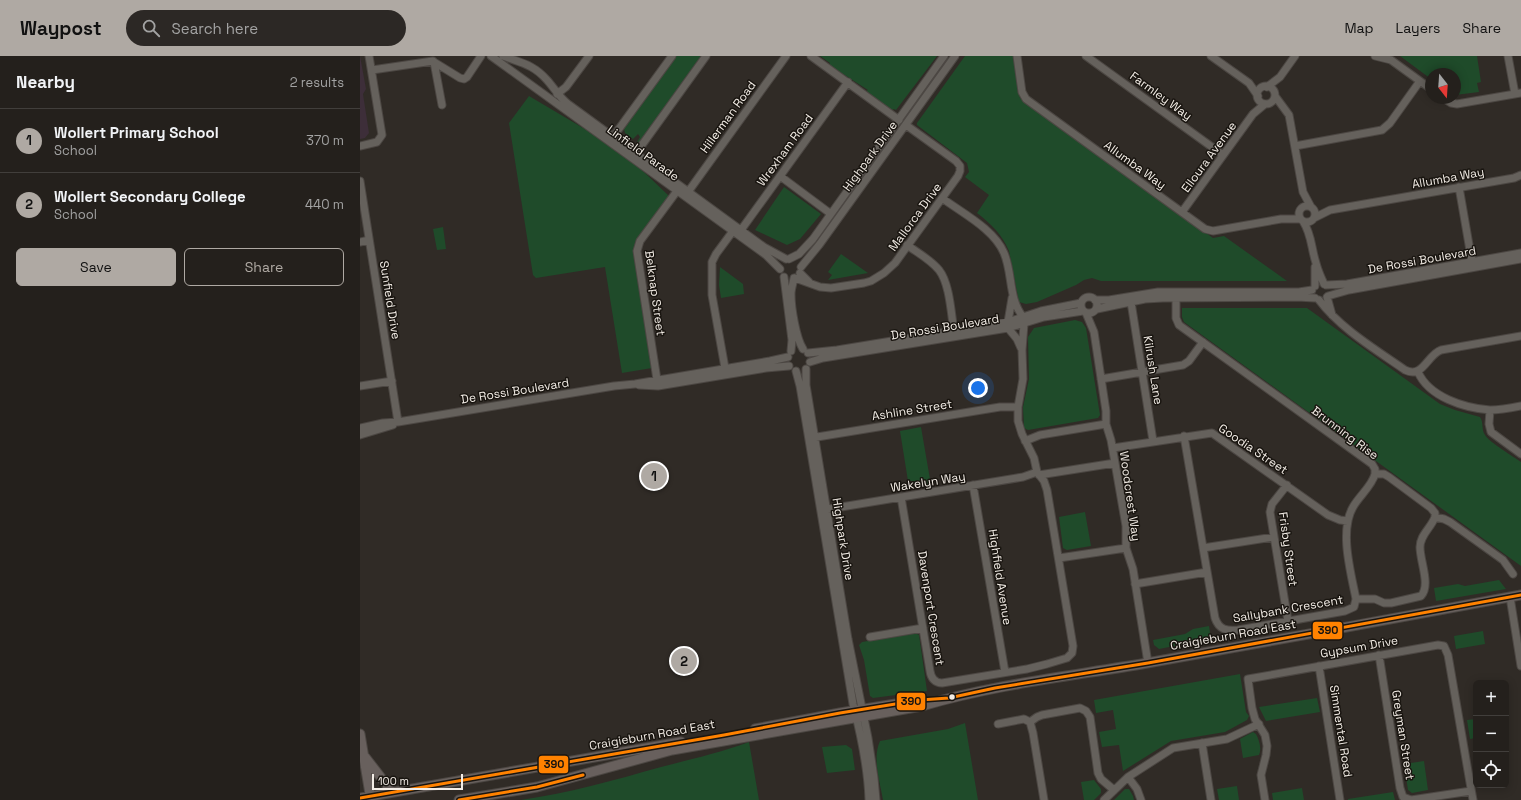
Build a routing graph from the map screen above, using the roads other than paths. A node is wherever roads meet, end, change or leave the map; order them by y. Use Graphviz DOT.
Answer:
graph roads {
  1 [pos="481,56"];
  2 [pos="491,56"];
  3 [pos="505,56"];
  4 [pos="588,56"];
  5 [pos="672,56"];
  6 [pos="706,56"];
  7 [pos="786,56"];
  8 [pos="811,56"];
  9 [pos="944,56"];
  10 [pos="955,56"];
  11 [pos="1017,56"];
  12 [pos="1086,56"];
  13 [pos="1211,56"];
  14 [pos="1295,56"];
  15 [pos="1375,56"];
  16 [pos="1508,56"];
  17 [pos="370,57"];
  18 [pos="1388,57"];
  19 [pos="434,62"];
  20 [pos="372,70"];
  21 [pos="1280,77"];
  22 [pos="1420,81"];
  23 [pos="848,82"];
  24 [pos="1249,83"];
  25 [pos="1425,85"];
  26 [pos="1266,87"];
  27 [pos="557,94"];
  28 [pos="1518,94"];
  29 [pos="1275,95"];
  30 [pos="1258,97"];
  31 [pos="1461,103"];
  32 [pos="1266,104"];
  33 [pos="442,105"];
  34 [pos="1284,109"];
  35 [pos="1253,114"];
  36 [pos="899,120"];
  37 [pos="906,125"];
  38 [pos="613,137"];
  39 [pos="360,146"];
  40 [pos="1295,146"];
  41 [pos="1223,155"];
  42 [pos="634,156"];
  43 [pos="1521,175"];
  44 [pos="780,176"];
  45 [pos="360,181"];
  46 [pos="1459,188"];
  47 [pos="677,190"];
  48 [pos="688,192"];
  49 [pos="1303,192"];
  50 [pos="942,198"];
  51 [pos="1312,208"];
  52 [pos="1300,210"];
  53 [pos="1330,210"];
  54 [pos="1182,212"];
  55 [pos="831,214"];
  56 [pos="1281,219"];
  57 [pos="1313,219"];
  58 [pos="1302,220"];
  59 [pos="741,230"];
  60 [pos="733,231"];
  61 [pos="1311,237"];
  62 [pos="369,240"];
  63 [pos="360,242"];
  64 [pos="907,246"];
  65 [pos="1521,254"];
  66 [pos="788,259"];
  67 [pos="1521,259"];
  68 [pos="1316,262"];
  69 [pos="1472,262"];
  70 [pos="780,269"];
  71 [pos="798,274"];
  72 [pos="784,277"];
  73 [pos="1325,285"];
  74 [pos="1314,288"];
  75 [pos="1012,294"];
  76 [pos="1328,296"];
  77 [pos="1176,298"];
  78 [pos="1317,299"];
  79 [pos="1095,300"];
  80 [pos="1131,302"];
  81 [pos="1081,303"];
  82 [pos="1096,310"];
  83 [pos="1085,312"];
  84 [pos="1332,315"];
  85 [pos="1024,320"];
  86 [pos="1008,325"];
  87 [pos="954,331"];
  88 [pos="1094,332"];
  89 [pos="1521,336"];
  90 [pos="1203,342"];
  91 [pos="1022,350"];
  92 [pos="806,351"];
  93 [pos="790,354"];
  94 [pos="808,365"];
  95 [pos="789,366"];
  96 [pos="725,368"];
  97 [pos="796,371"];
  98 [pos="1418,372"];
  99 [pos="1142,373"];
  100 [pos="1101,379"];
  101 [pos="392,381"];
  102 [pos="657,383"];
  103 [pos="360,386"];
  104 [pos="1521,406"];
  105 [pos="1018,407"];
  106 [pos="1490,410"];
  107 [pos="398,422"];
  108 [pos="1106,424"];
  109 [pos="360,428"];
  110 [pos="360,435"];
  111 [pos="1184,436"];
  112 [pos="812,438"];
  113 [pos="1025,440"];
  114 [pos="1153,441"];
  115 [pos="1113,448"];
  116 [pos="1521,454"];
  117 [pos="1115,463"];
  118 [pos="1038,473"];
  119 [pos="1375,474"];
  120 [pos="973,485"];
  121 [pos="1286,485"];
  122 [pos="901,497"];
  123 [pos="824,510"];
  124 [pos="1435,517"];
  125 [pos="1348,521"];
  126 [pos="1274,537"];
  127 [pos="1126,548"];
  128 [pos="1203,548"];
  129 [pos="1059,558"];
  130 [pos="1207,572"];
  131 [pos="1513,574"];
  132 [pos="1135,584"];
  133 [pos="1521,595"];
  134 [pos="1510,597"];
  135 [pos="1356,599"];
  136 [pos="1288,621"];
  137 [pos="923,628"];
  138 [pos="1518,632"];
  139 [pos="870,636"];
  140 [pos="1379,655"];
  141 [pos="1148,663"];
  142 [pos="1319,666"];
  143 [pos="1521,666"];
  144 [pos="1005,672"];
  145 [pos="859,713"];
  146 [pos="1030,722"];
  147 [pos="998,724"];
  148 [pos="1259,724"];
  149 [pos="360,734"];
  150 [pos="1202,743"];
  151 [pos="364,756"];
  152 [pos="1128,777"];
  153 [pos="1114,790"];
  154 [pos="1471,791"];
  155 [pos="392,792"];
  156 [pos="360,798"];
  157 [pos="370,798"];
  158 [pos="459,800"];
  159 [pos="869,800"];
  160 [pos="876,800"];
  161 [pos="1044,800"];
  162 [pos="1104,800"];
  163 [pos="1141,800"];
  164 [pos="1211,800"];
  165 [pos="1265,800"];
  166 [pos="1340,800"];
  167 [pos="1473,800"];
  1 -- 19 [label="street"];
  2 -- 42 [label="street, Linfield Parade"];
  3 -- 27 [label="street, Linfield Parade"];
  4 -- 27 [label="street"];
  5 -- 38 [label="street"];
  6 -- 42 [label="street"];
  7 -- 48 [label="street, Hillerman Road"];
  8 -- 23 [label="street"];
  9 -- 36 [label="street, Highpark Drive"];
  10 -- 37 [label="street, Highpark Drive"];
  11 -- 54 [label="street, Allumba Way"];
  12 -- 41 [label="street, Farmley Way"];
  13 -- 24 [label="street"];
  14 -- 21 [label="street"];
  15 -- 18 [label="street"];
  16 -- 28 [label="street"];
  17 -- 20 [label="street"];
  18 -- 22 [label="street"];
  19 -- 20 [label="street"];
  19 -- 33 [label="street"];
  20 -- 39 [label="street"];
  21 -- 26 [label="street"];
  21 -- 29 [label="street"];
  22 -- 25 [label="street"];
  22 -- 40 [label="street"];
  23 -- 36 [label="street"];
  23 -- 44 [label="street, Wrexham Road"];
  24 -- 26 [label="street"];
  24 -- 30 [label="street"];
  26 -- 29 [label="street"];
  26 -- 30 [label="street"];
  27 -- 38 [label="street, Linfield Parade"];
  28 -- 31 [label="street"];
  29 -- 32 [label="street"];
  29 -- 34 [label="street"];
  30 -- 32 [label="street"];
  30 -- 35 [label="street, Elloura Avenue"];
  32 -- 34 [label="street"];
  32 -- 35 [label="street, Elloura Avenue"];
  34 -- 40 [label="street"];
  35 -- 41 [label="street, Elloura Avenue"];
  36 -- 55 [label="street, Highpark Drive"];
  37 -- 50 [label="street, Mallorca Drive"];
  37 -- 71 [label="street, Highpark Drive"];
  38 -- 42 [label="street, Linfield Parade"];
  40 -- 49 [label="street"];
  41 -- 54 [label="street, Elloura Avenue"];
  42 -- 47 [label="street, Linfield Parade"];
  42 -- 48 [label="street, Linfield Parade"];
  43 -- 46 [label="street, Allumba Way"];
  44 -- 55 [label="street"];
  44 -- 59 [label="street, Wrexham Road"];
  45 -- 62 [label="street, Sunfield Drive"];
  46 -- 53 [label="street, Allumba Way"];
  46 -- 69 [label="street"];
  47 -- 60 [label="street, Linfield Parade"];
  47 -- 102 [label="street, Belknap Street"];
  48 -- 59 [label="street, Linfield Parade"];
  49 -- 51 [label="street"];
  49 -- 52 [label="street"];
  50 -- 64 [label="street, Mallorca Drive"];
  50 -- 75 [label="street"];
  51 -- 52 [label="street"];
  51 -- 53 [label="street, Allumba Way"];
  51 -- 57 [label="street"];
  52 -- 56 [label="street, Allumba Way"];
  52 -- 58 [label="street"];
  53 -- 57 [label="street, Allumba Way"];
  54 -- 56 [label="street, Allumba Way"];
  55 -- 66 [label="street, Highpark Drive"];
  56 -- 58 [label="street, Allumba Way"];
  57 -- 58 [label="street"];
  57 -- 61 [label="street"];
  58 -- 61 [label="street"];
  59 -- 66 [label="street, Linfield Parade"];
  60 -- 70 [label="street, Linfield Parade"];
  60 -- 96 [label="street"];
  61 -- 68 [label="street"];
  62 -- 63 [label="street"];
  62 -- 101 [label="street, Sunfield Drive"];
  64 -- 71 [label="street, Mallorca Drive"];
  64 -- 87 [label="street"];
  65 -- 69 [label="street, De Rossi Boulevard"];
  66 -- 70 [label="street"];
  66 -- 71 [label="street"];
  67 -- 76 [label="street, De Rossi Boulevard"];
  68 -- 73 [label="street"];
  68 -- 74 [label="street"];
  69 -- 73 [label="street, De Rossi Boulevard"];
  70 -- 72 [label="street"];
  71 -- 72 [label="street"];
  71 -- 92 [label="street"];
  72 -- 93 [label="street"];
  73 -- 74 [label="street"];
  73 -- 76 [label="street"];
  74 -- 78 [label="street"];
  74 -- 79 [label="street"];
  75 -- 85 [label="street"];
  75 -- 86 [label="street"];
  76 -- 78 [label="street"];
  76 -- 84 [label="street"];
  77 -- 78 [label="street"];
  77 -- 80 [label="street"];
  77 -- 90 [label="street, Brunning Rise"];
  78 -- 84 [label="street"];
  79 -- 81 [label="street"];
  79 -- 82 [label="street"];
  80 -- 82 [label="street"];
  80 -- 99 [label="street, Kilrush Lane"];
  81 -- 83 [label="street"];
  81 -- 85 [label="street, De Rossi Boulevard"];
  82 -- 83 [label="street"];
  82 -- 88 [label="street, Woodcrest Way"];
  83 -- 85 [label="street, De Rossi Boulevard"];
  83 -- 88 [label="street, Woodcrest Way"];
  84 -- 98 [label="street"];
  85 -- 86 [label="street, De Rossi Boulevard"];
  85 -- 91 [label="street, Davenport Crescent"];
  86 -- 87 [label="street, De Rossi Boulevard"];
  86 -- 91 [label="street"];
  86 -- 94 [label="street, De Rossi Boulevard"];
  87 -- 92 [label="street, De Rossi Boulevard"];
  88 -- 100 [label="street, Woodcrest Way"];
  89 -- 98 [label="street"];
  90 -- 99 [label="street"];
  90 -- 119 [label="street, Brunning Rise"];
  91 -- 105 [label="street, Davenport Crescent"];
  92 -- 93 [label="street"];
  92 -- 94 [label="street"];
  93 -- 95 [label="street"];
  93 -- 96 [label="street, De Rossi Boulevard"];
  94 -- 97 [label="street"];
  94 -- 112 [label="street, Highpark Drive"];
  95 -- 97 [label="street"];
  95 -- 102 [label="street, De Rossi Boulevard"];
  96 -- 102 [label="street, De Rossi Boulevard"];
  97 -- 112 [label="street, Highpark Drive"];
  98 -- 106 [label="street"];
  99 -- 100 [label="street"];
  99 -- 114 [label="street, Kilrush Lane"];
  100 -- 108 [label="street, Woodcrest Way"];
  101 -- 103 [label="street"];
  101 -- 107 [label="street, Sunfield Drive"];
  102 -- 107 [label="street, De Rossi Boulevard"];
  104 -- 106 [label="street"];
  105 -- 112 [label="street, Ashline Street"];
  105 -- 113 [label="street, Davenport Crescent"];
  106 -- 116 [label="street"];
  107 -- 109 [label="street, De Rossi Boulevard"];
  107 -- 110 [label="street, De Rossi Boulevard"];
  108 -- 113 [label="street"];
  108 -- 115 [label="street, Woodcrest Way"];
  111 -- 114 [label="street, Goodia Street"];
  111 -- 121 [label="street, Goodia Street"];
  111 -- 128 [label="street"];
  112 -- 123 [label="street, Highpark Drive"];
  113 -- 118 [label="street, Davenport Crescent"];
  114 -- 115 [label="street, Goodia Street"];
  115 -- 117 [label="street, Woodcrest Way"];
  117 -- 118 [label="street, Wakelyn Way"];
  117 -- 127 [label="street, Woodcrest Way"];
  118 -- 120 [label="street, Wakelyn Way"];
  118 -- 129 [label="street, Davenport Crescent"];
  119 -- 124 [label="street, Brunning Rise"];
  119 -- 125 [label="street"];
  120 -- 122 [label="street, Wakelyn Way"];
  120 -- 144 [label="street, Highfield Avenue"];
  121 -- 125 [label="street, Goodia Street"];
  121 -- 126 [label="street, Frisby Street"];
  122 -- 123 [label="street, Wakelyn Way"];
  122 -- 137 [label="street, Davenport Crescent"];
  123 -- 145 [label="street, Highpark Drive"];
  124 -- 131 [label="street"];
  124 -- 135 [label="street, Sallybank Crescent"];
  125 -- 135 [label="street"];
  126 -- 128 [label="street"];
  126 -- 136 [label="street, Frisby Street"];
  127 -- 129 [label="street"];
  127 -- 132 [label="street, Woodcrest Way"];
  128 -- 130 [label="street, Sallybank Crescent"];
  129 -- 144 [label="street, Davenport Crescent"];
  130 -- 132 [label="street"];
  130 -- 136 [label="street, Sallybank Crescent"];
  132 -- 141 [label="street, Woodcrest Way"];
  133 -- 134 [label="main road, Craigieburn Road East"];
  134 -- 138 [label="street"];
  134 -- 141 [label="main road, Craigieburn Road East"];
  135 -- 136 [label="street, Sallybank Crescent"];
  137 -- 139 [label="street"];
  137 -- 144 [label="street, Davenport Crescent"];
  138 -- 143 [label="street"];
  140 -- 142 [label="street, Gypsum Drive"];
  140 -- 154 [label="street, Greyman Street"];
  140 -- 154 [label="street, Gypsum Drive"];
  141 -- 145 [label="main road, Craigieburn Road East"];
  142 -- 148 [label="street, Gypsum Drive"];
  142 -- 166 [label="street, Simmental Road"];
  145 -- 155 [label="main road, Craigieburn Road East"];
  145 -- 158 [label="main road, Craigieburn Road East"];
  145 -- 159 [label="street"];
  145 -- 160 [label="street"];
  146 -- 147 [label="street"];
  146 -- 153 [label="street"];
  146 -- 161 [label="street"];
  148 -- 150 [label="street"];
  148 -- 165 [label="street, Gypsum Drive"];
  149 -- 151 [label="main road"];
  150 -- 152 [label="street"];
  150 -- 164 [label="street"];
  151 -- 155 [label="main road"];
  151 -- 157 [label="main road"];
  152 -- 153 [label="street"];
  152 -- 163 [label="street"];
  153 -- 162 [label="street"];
  154 -- 167 [label="street, Gypsum Drive"];
  155 -- 157 [label="main road, Craigieburn Road East"];
  156 -- 157 [label="main road, Craigieburn Road East"];
}
